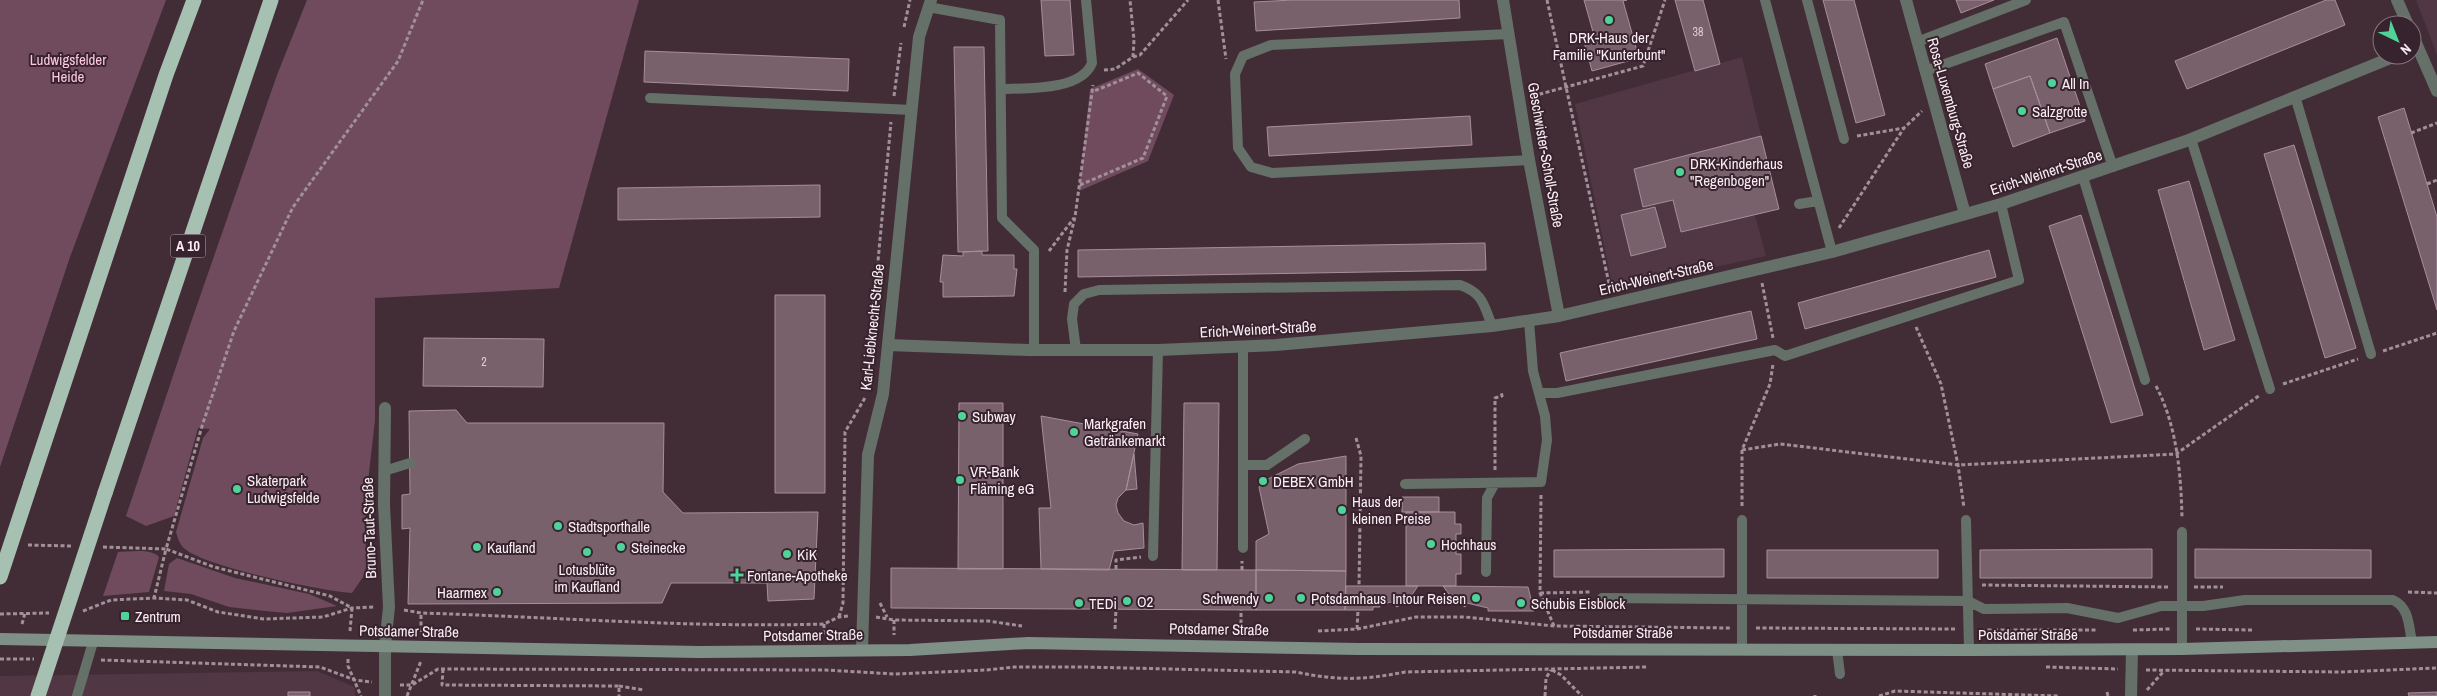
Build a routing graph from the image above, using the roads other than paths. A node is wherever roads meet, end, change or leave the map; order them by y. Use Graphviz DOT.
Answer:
graph roads {
  1 [pos="194,0"];
  2 [pos="271,0"];
  3 [pos="1086,0"];
  4 [pos="1503,0"];
  5 [pos="1766,0"];
  6 [pos="1807,0"];
  7 [pos="1906,0"];
  8 [pos="2026,0"];
  9 [pos="2397,0"];
  10 [pos="929,4"];
  11 [pos="2404,15"];
  12 [pos="1509,34"];
  13 [pos="1917,42"];
  14 [pos="2422,61"];
  15 [pos="2373,65"];
  16 [pos="1925,71"];
  17 [pos="1001,89"];
  18 [pos="2437,90"];
  19 [pos="2295,96"];
  20 [pos="650,98"];
  21 [pos="912,110"];
  22 [pos="1844,139"];
  23 [pos="2191,139"];
  24 [pos="1529,160"];
  25 [pos="2113,167"];
  26 [pos="2083,178"];
  27 [pos="1818,201"];
  28 [pos="1799,204"];
  29 [pos="2000,204"];
  30 [pos="1965,214"];
  31 [pos="1830,247"];
  32 [pos="1559,316"];
  33 [pos="1529,322"];
  34 [pos="1492,326"];
  35 [pos="888,345"];
  36 [pos="1243,346"];
  37 [pos="1034,350"];
  38 [pos="1076,350"];
  39 [pos="1158,350"];
  40 [pos="2371,354"];
  41 [pos="2145,380"];
  42 [pos="2270,389"];
  43 [pos="1539,393"];
  44 [pos="385,408"];
  45 [pos="1305,439"];
  46 [pos="410,463"];
  47 [pos="1243,466"];
  48 [pos="384,471"];
  49 [pos="1495,483"];
  50 [pos="1405,484"];
  51 [pos="1742,520"];
  52 [pos="1966,520"];
  53 [pos="2182,532"];
  54 [pos="1243,548"];
  55 [pos="1153,556"];
  56 [pos="1486,572"];
  57 [pos="0,577"];
  58 [pos="1600,595"];
  59 [pos="1742,599"];
  60 [pos="1968,601"];
  61 [pos="2181,605"];
  62 [pos="0,639"];
  63 [pos="93,642"];
  64 [pos="2437,642"];
  65 [pos="2412,643"];
  66 [pos="385,646"];
  67 [pos="1742,649"];
  68 [pos="2182,649"];
  69 [pos="862,650"];
  70 [pos="1837,650"];
  71 [pos="1969,650"];
  72 [pos="2132,650"];
  73 [pos="1840,674"];
  74 [pos="385,690"];
  75 [pos="2137,695"];
  76 [pos="38,696"];
  77 [pos="77,696"];
  1 -- 57 [label="highway, bridge"];
  2 -- 76 [label="highway, A 10, bridge"];
  3 -- 17 [label="lane"];
  4 -- 12 [label="street, Geschwister-Scholl-Straße"];
  5 -- 27 [label="lane"];
  6 -- 22 [label="lane"];
  7 -- 13 [label="street, Rosa-Luxemburg-Straße"];
  8 -- 13 [label="lane"];
  9 -- 11 [label="street"];
  10 -- 17 [label="lane, Karl-Liebknecht-Straße"];
  10 -- 21 [label="street, Karl-Liebknecht-Straße"];
  12 -- 24 [label="street, Geschwister-Scholl-Straße"];
  12 -- 24 [label="lane"];
  13 -- 16 [label="street, Rosa-Luxemburg-Straße"];
  14 -- 18 [label="street"];
  15 -- 19 [label="street, Erich-Weinert-Straße"];
  16 -- 25 [label="lane"];
  16 -- 30 [label="street, Rosa-Luxemburg-Straße"];
  17 -- 37 [label="lane, Karl-Liebknecht-Straße"];
  19 -- 23 [label="street, Erich-Weinert-Straße"];
  19 -- 40 [label="lane"];
  20 -- 21 [label="lane"];
  21 -- 35 [label="street, Karl-Liebknecht-Straße"];
  23 -- 25 [label="street, Erich-Weinert-Straße"];
  23 -- 42 [label="lane"];
  24 -- 32 [label="street, Geschwister-Scholl-Straße"];
  25 -- 26 [label="street, Erich-Weinert-Straße"];
  26 -- 29 [label="street, Erich-Weinert-Straße"];
  26 -- 41 [label="lane"];
  27 -- 28 [label="lane"];
  27 -- 31 [label="lane"];
  29 -- 30 [label="street, Erich-Weinert-Straße"];
  29 -- 43 [label="lane"];
  30 -- 31 [label="street, Erich-Weinert-Straße"];
  31 -- 32 [label="street, Erich-Weinert-Straße"];
  32 -- 33 [label="street, Erich-Weinert-Straße"];
  33 -- 34 [label="street, Erich-Weinert-Straße"];
  33 -- 43 [label="lane"];
  34 -- 36 [label="street, Erich-Weinert-Straße"];
  34 -- 38 [label="lane"];
  35 -- 37 [label="street, Erich-Weinert-Straße"];
  35 -- 69 [label="street, Karl-Liebknecht-Straße"];
  36 -- 39 [label="street, Erich-Weinert-Straße"];
  36 -- 47 [label="lane"];
  37 -- 38 [label="street, Erich-Weinert-Straße"];
  38 -- 39 [label="street, Erich-Weinert-Straße"];
  39 -- 55 [label="lane"];
  43 -- 49 [label="lane"];
  44 -- 48 [label="street, Bruno-Taut-Straße"];
  45 -- 47 [label="lane"];
  46 -- 48 [label="lane"];
  47 -- 54 [label="lane"];
  48 -- 66 [label="street, Bruno-Taut-Straße"];
  49 -- 50 [label="lane"];
  49 -- 56 [label="lane"];
  51 -- 59 [label="lane"];
  52 -- 60 [label="lane"];
  53 -- 61 [label="lane"];
  58 -- 59 [label="lane"];
  59 -- 60 [label="lane"];
  59 -- 67 [label="lane"];
  60 -- 61 [label="lane"];
  60 -- 71 [label="lane"];
  61 -- 65 [label="lane"];
  61 -- 68 [label="lane"];
  62 -- 63 [label="main road, Potsdamer Straße"];
  63 -- 66 [label="main road, Potsdamer Straße"];
  63 -- 77 [label="lane"];
  64 -- 65 [label="main road, Potsdamer Straße"];
  65 -- 68 [label="main road, Potsdamer Straße"];
  66 -- 69 [label="main road, Potsdamer Straße"];
  66 -- 74 [label="street, Bruno-Taut-Straße"];
  67 -- 69 [label="main road, Potsdamer Straße"];
  67 -- 70 [label="main road, Potsdamer Straße"];
  68 -- 72 [label="main road, Potsdamer Straße"];
  70 -- 71 [label="main road, Potsdamer Straße"];
  70 -- 73 [label="lane"];
  71 -- 72 [label="main road, Potsdamer Straße"];
  72 -- 75 [label="street"];
}
